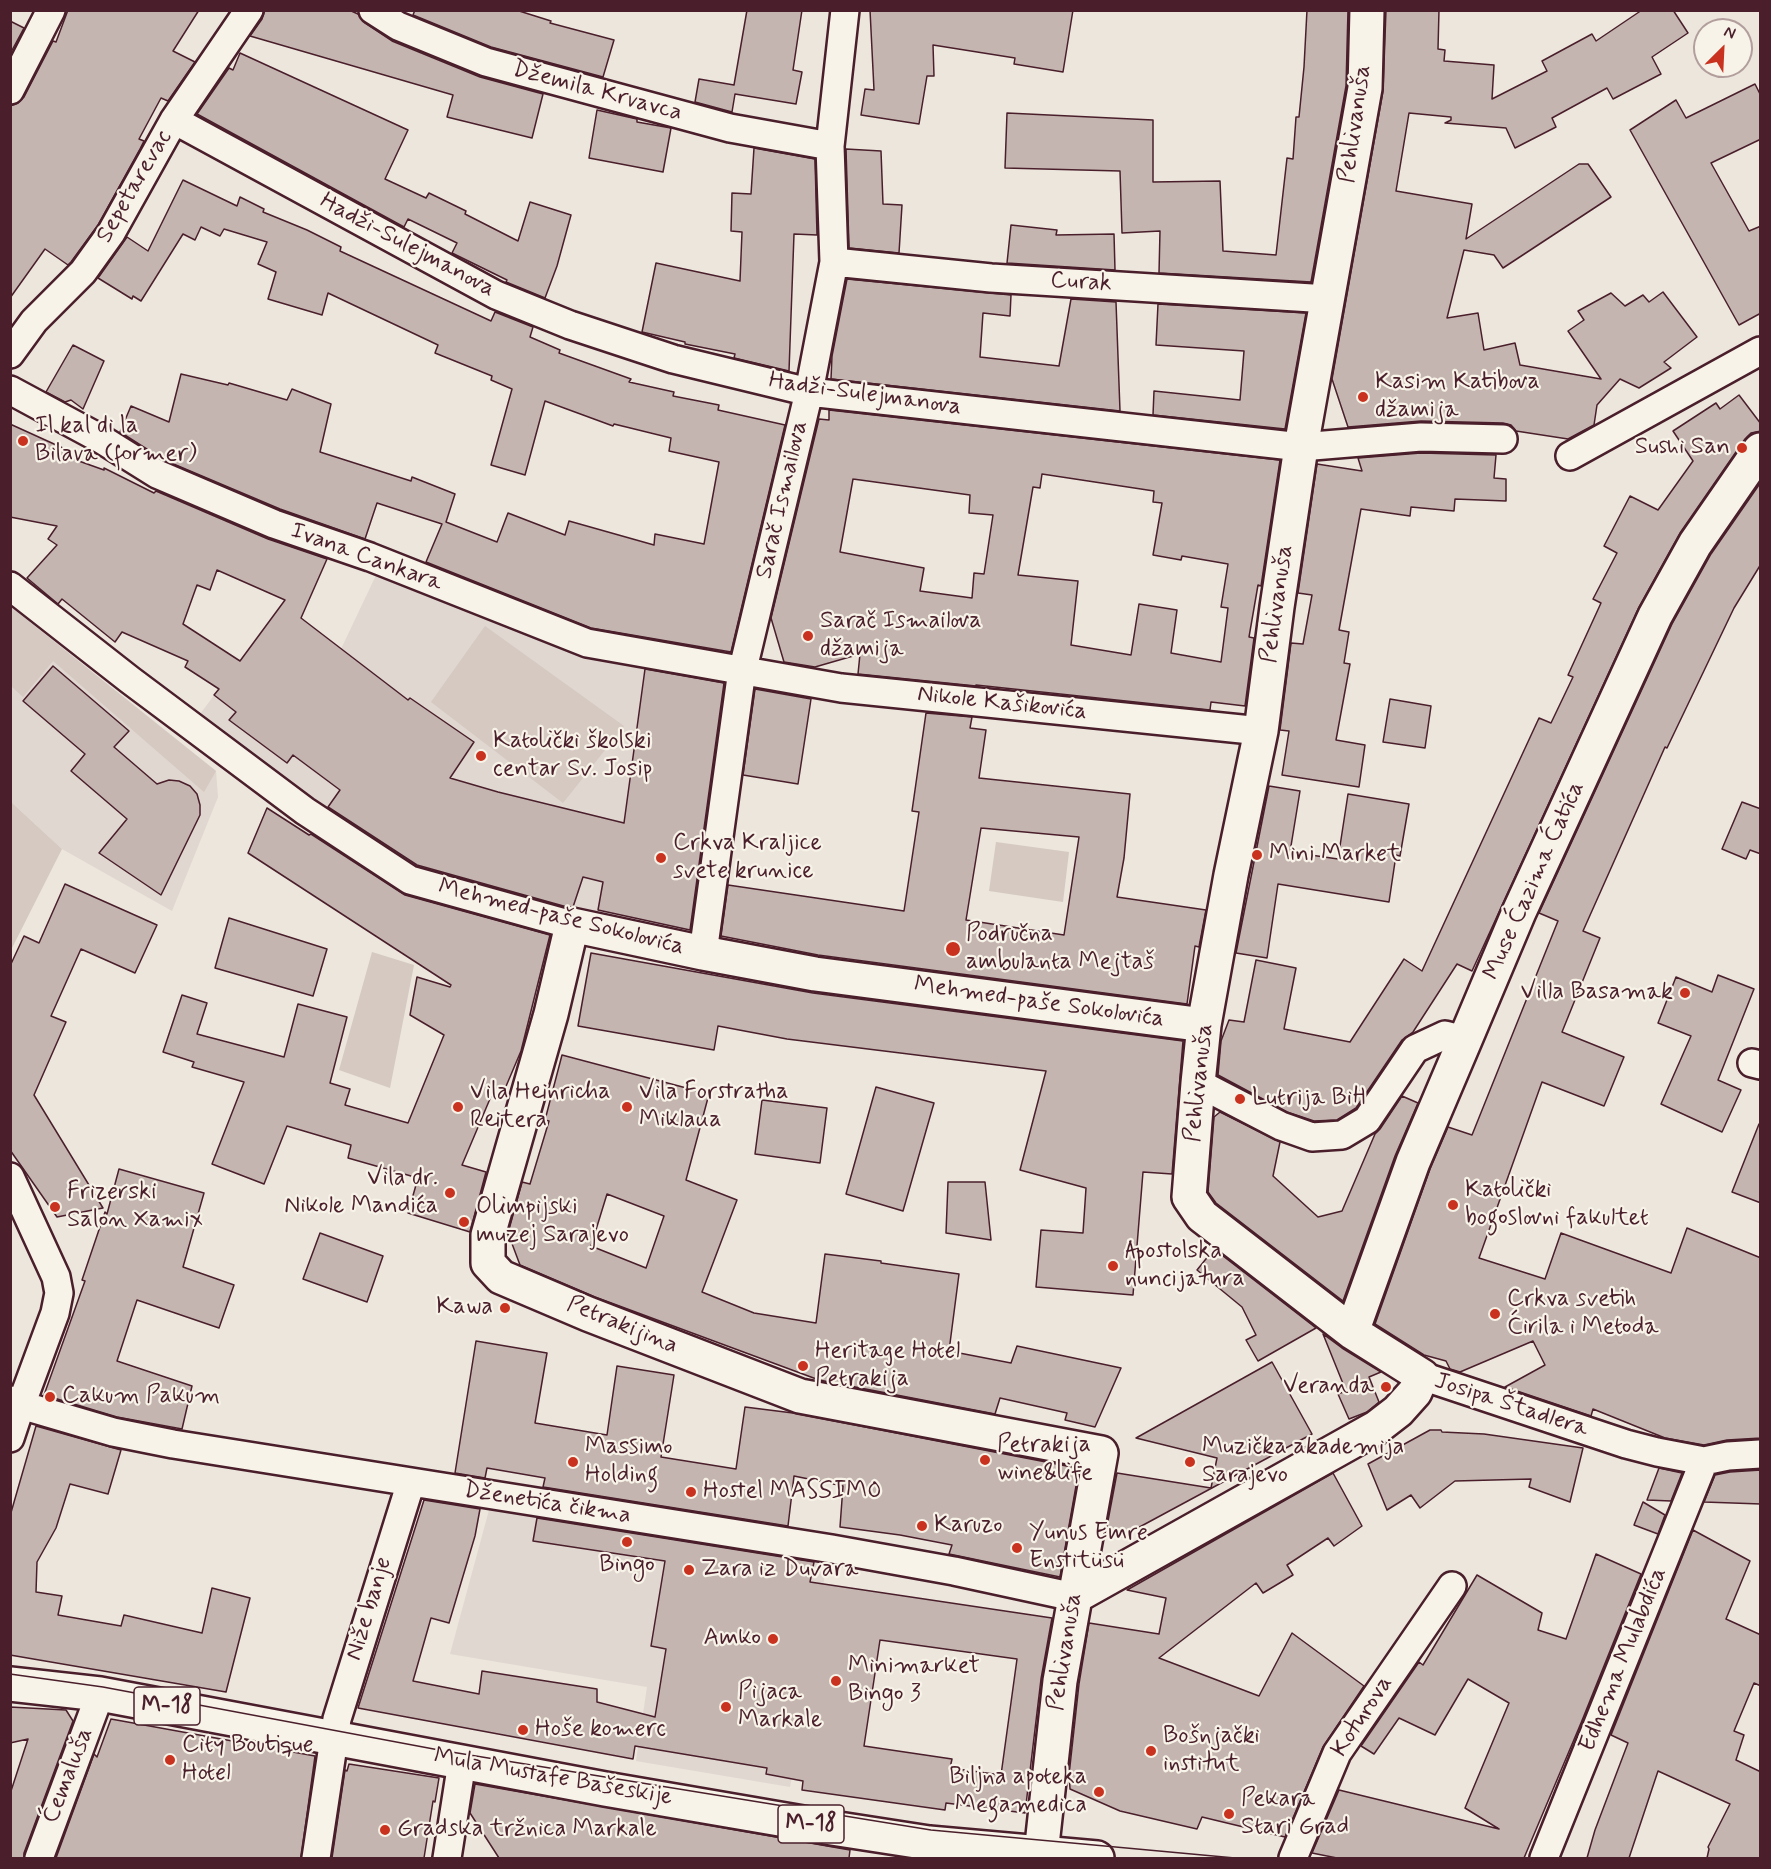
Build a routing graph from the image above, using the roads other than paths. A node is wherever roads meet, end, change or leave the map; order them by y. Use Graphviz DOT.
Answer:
graph roads {
  1 [pos="51,10"];
  2 [pos="249,10"];
  3 [pos="373,10"];
  4 [pos="845,10"];
  5 [pos="1367,10"];
  6 [pos="10,90"];
  7 [pos="174,120"];
  8 [pos="830,146"];
  9 [pos="834,262"];
  10 [pos="1328,299"];
  11 [pos="1761,351"];
  12 [pos="10,354"];
  13 [pos="10,390"];
  14 [pos="808,392"];
  15 [pos="1503,439"];
  16 [pos="1301,447"];
  17 [pos="1761,450"];
  18 [pos="1570,456"];
  19 [pos="10,586"];
  20 [pos="743,670"];
  21 [pos="1261,731"];
  22 [pos="572,925"];
  23 [pos="703,953"];
  24 [pos="1204,1025"];
  25 [pos="1465,1040"];
  26 [pos="1198,1083"];
  27 [pos="10,1177"];
  28 [pos="1352,1332"];
  29 [pos="1422,1376"];
  30 [pos="16,1403"];
  31 [pos="10,1438"];
  32 [pos="1101,1453"];
  33 [pos="1761,1454"];
  34 [pos="1704,1461"];
  35 [pos="411,1482"];
  36 [pos="1452,1586"];
  37 [pos="1074,1597"];
  38 [pos="10,1684"];
  39 [pos="100,1694"];
  40 [pos="333,1737"];
  41 [pos="462,1762"];
  42 [pos="1068,1857"];
  43 [pos="39,1858"];
  44 [pos="316,1858"];
  45 [pos="447,1858"];
  46 [pos="1293,1858"];
  47 [pos="1544,1858"];
  1 -- 6 [label="street"];
  2 -- 7 [label="street, Sepetarevac"];
  3 -- 8 [label="street, Džemila Krvavca"];
  4 -- 8 [label="street, Sarač Ismailova"];
  5 -- 10 [label="street, Pehlivanuša"];
  7 -- 12 [label="street, Sepetarevac"];
  7 -- 14 [label="street, Hadži-Sulejmanova"];
  8 -- 9 [label="street, Sarač Ismailova"];
  9 -- 10 [label="street, Curak"];
  9 -- 14 [label="street, Sarač Ismailova"];
  10 -- 16 [label="street, Pehlivanuša"];
  11 -- 18 [label="street"];
  13 -- 20 [label="street, Ivana Cankara"];
  14 -- 16 [label="street, Hadži-Sulejmanova"];
  14 -- 20 [label="street, Sarač Ismailova"];
  15 -- 16 [label="street, Hadži-Sulejmanova"];
  16 -- 21 [label="street, Pehlivanuša"];
  17 -- 25 [label="street, Muse Ćazima Ćatića"];
  19 -- 22 [label="street, Mehmed-paše Sokolovića"];
  20 -- 21 [label="street, Nikole Kašikovića"];
  20 -- 23 [label="street, Sarač Ismailova"];
  21 -- 24 [label="street, Pehlivanuša"];
  22 -- 23 [label="street, Mehmed-paše Sokolovića"];
  22 -- 32 [label="street, Petrakijina"];
  23 -- 24 [label="street, Mehmed-paše Sokolovića"];
  24 -- 26 [label="street, Pehlivanuša"];
  25 -- 26 [label="street"];
  25 -- 28 [label="street, Muse Ćazima Ćatića"];
  26 -- 28 [label="street, Pehlivanuša"];
  27 -- 30 [label="street"];
  28 -- 29 [label="street"];
  29 -- 34 [label="street, Josipa Štadlera"];
  29 -- 37 [label="street, Josipa Štadlera"];
  30 -- 31 [label="street"];
  30 -- 35 [label="street, Dženetića čikma"];
  32 -- 37 [label="street, Pehlivanuša"];
  33 -- 34 [label="street, Josipa Štadlera"];
  34 -- 47 [label="street, Edhema Mulabdića"];
  35 -- 37 [label="street, Dženetića čikma"];
  35 -- 40 [label="street, Niže banje"];
  36 -- 46 [label="street, Koturova"];
  37 -- 42 [label="street, Pehlivanuša"];
  38 -- 39 [label="street, Mula Mustafe Bašeskije / M-18"];
  39 -- 40 [label="street, Mula Mustafe Bašeskije / M-18"];
  39 -- 43 [label="street, Ćemaluša"];
  40 -- 41 [label="street, Mula Mustafe Bašeskije / M-18"];
  40 -- 44 [label="street, Niže banje"];
  41 -- 42 [label="street, Mula Mustafe Bašeskije / M-18"];
  41 -- 45 [label="street"];
}
